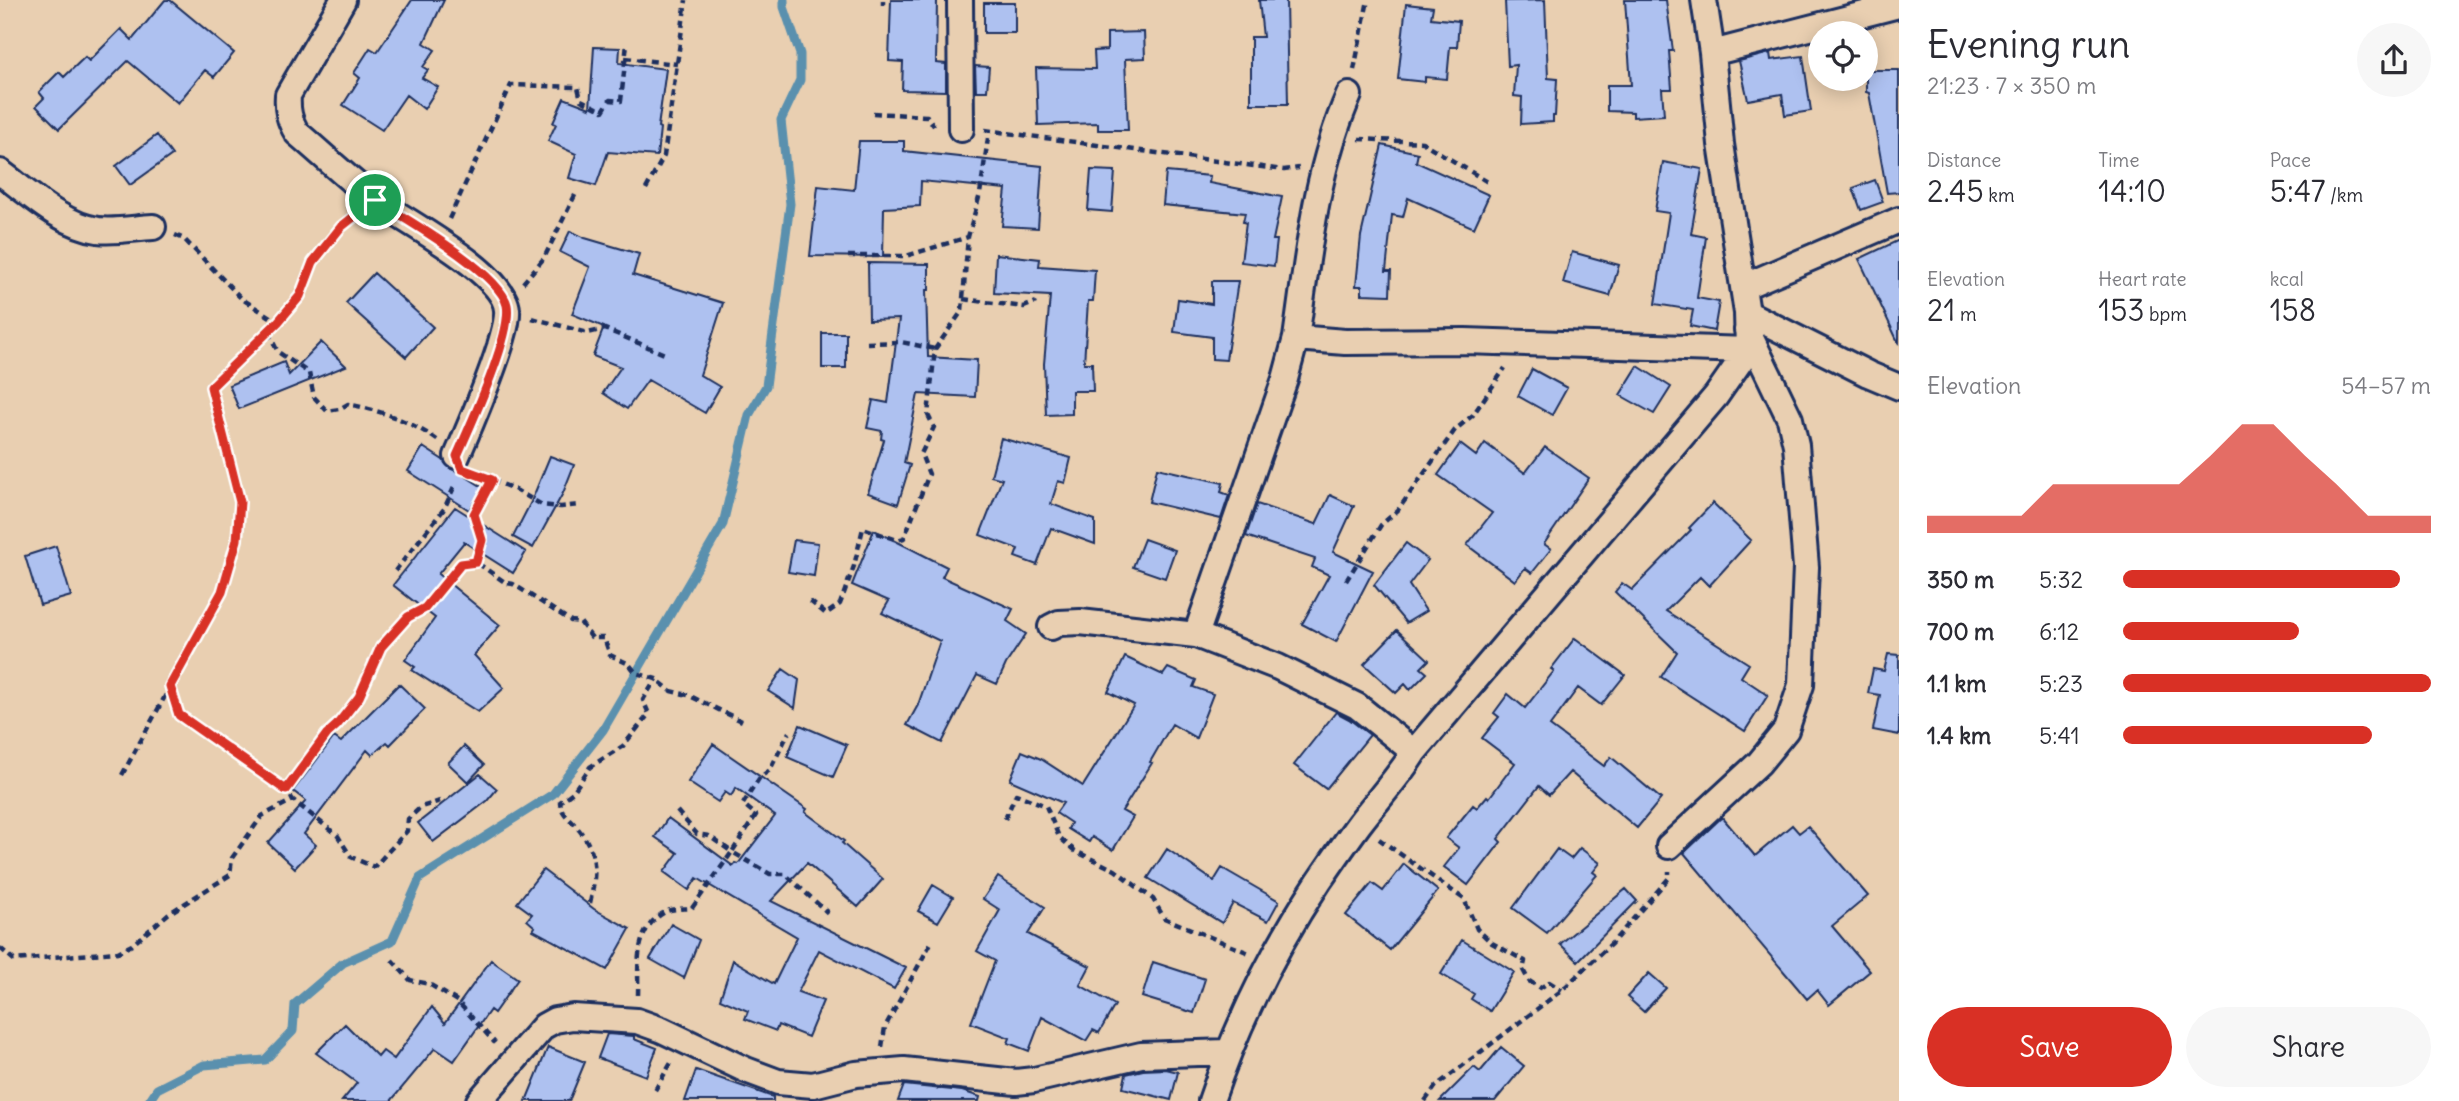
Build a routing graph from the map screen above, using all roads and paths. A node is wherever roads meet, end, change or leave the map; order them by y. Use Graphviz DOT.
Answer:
graph roads {
  1 [pos="343,0"];
  2 [pos="686,0"];
  3 [pos="960,0"];
  4 [pos="1368,0"];
  5 [pos="1704,0"];
  6 [pos="1899,5"];
  7 [pos="626,43"];
  8 [pos="1712,53"];
  9 [pos="625,58"];
  10 [pos="677,64"];
  11 [pos="1349,95"];
  12 [pos="873,113"];
  13 [pos="961,129"];
  14 [pos="989,130"];
  15 [pos="1352,139"];
  16 [pos="1324,165"];
  17 [pos="0,172"];
  18 [pos="1491,184"];
  19 [pos="646,189"];
  20 [pos="576,193"];
  21 [pos="375,200"];
  22 [pos="1899,220"];
  23 [pos="153,227"];
  24 [pos="968,237"];
  25 [pos="439,241"];
  26 [pos="848,256"];
  27 [pos="1743,287"];
  28 [pos="963,299"];
  29 [pos="1036,302"];
  30 [pos="507,307"];
  31 [pos="278,322"];
  32 [pos="1747,331"];
  33 [pos="268,332"];
  34 [pos="1296,338"];
  35 [pos="867,343"];
  36 [pos="1521,344"];
  37 [pos="934,349"];
  38 [pos="667,355"];
  39 [pos="1899,387"];
  40 [pos="459,462"];
  41 [pos="492,480"];
  42 [pos="578,505"];
  43 [pos="476,562"];
  44 [pos="395,571"];
  45 [pos="1346,582"];
  46 [pos="810,601"];
  47 [pos="1051,627"];
  48 [pos="1196,635"];
  49 [pos="656,679"];
  50 [pos="170,686"];
  51 [pos="746,723"];
  52 [pos="789,732"];
  53 [pos="1414,752"];
  54 [pos="122,775"];
  55 [pos="286,790"];
  56 [pos="293,800"];
  57 [pos="440,801"];
  58 [pos="677,811"];
  59 [pos="1005,819"];
  60 [pos="1359,825"];
  61 [pos="1669,846"];
  62 [pos="732,852"];
  63 [pos="590,903"];
  64 [pos="828,913"];
  65 [pos="932,941"];
  66 [pos="0,948"];
  67 [pos="392,960"];
  68 [pos="1272,961"];
  69 [pos="1562,990"];
  70 [pos="637,1021"];
  71 [pos="1227,1052"];
  72 [pos="512,1062"];
  73 [pos="879,1071"];
  74 [pos="479,1101"];
  75 [pos="1210,1101"];
  76 [pos="1425,1101"];
  1 -- 21 [label="street"];
  2 -- 10 [label="path"];
  3 -- 13 [label="street"];
  4 -- 11 [label="path"];
  5 -- 8 [label="street"];
  6 -- 8 [label="street"];
  7 -- 9 [label="path"];
  8 -- 27 [label="street"];
  9 -- 10 [label="path"];
  9 -- 25 [label="path"];
  10 -- 19 [label="path"];
  11 -- 16 [label="street"];
  12 -- 13 [label="path"];
  13 -- 14 [label="path"];
  14 -- 16 [label="path"];
  14 -- 24 [label="path"];
  15 -- 18 [label="path"];
  16 -- 34 [label="street"];
  17 -- 23 [label="street"];
  20 -- 30 [label="path"];
  21 -- 25 [label="street"];
  21 -- 31 [label="path"];
  22 -- 27 [label="street"];
  23 -- 31 [label="path"];
  24 -- 26 [label="path"];
  24 -- 28 [label="path"];
  25 -- 30 [label="street"];
  27 -- 32 [label="street"];
  28 -- 29 [label="path"];
  28 -- 37 [label="path"];
  30 -- 38 [label="path"];
  30 -- 40 [label="street"];
  31 -- 33 [label="path"];
  32 -- 36 [label="street"];
  32 -- 39 [label="street"];
  32 -- 53 [label="street"];
  32 -- 61 [label="street"];
  33 -- 40 [label="path"];
  33 -- 50 [label="path"];
  34 -- 36 [label="street"];
  34 -- 48 [label="street"];
  35 -- 37 [label="path"];
  36 -- 45 [label="path"];
  37 -- 46 [label="path"];
  40 -- 41 [label="path"];
  40 -- 44 [label="path"];
  41 -- 42 [label="path"];
  41 -- 43 [label="path"];
  43 -- 49 [label="path"];
  43 -- 55 [label="path"];
  47 -- 48 [label="street"];
  48 -- 53 [label="street"];
  49 -- 51 [label="path"];
  49 -- 63 [label="path"];
  50 -- 54 [label="path"];
  50 -- 55 [label="path"];
  52 -- 62 [label="path"];
  53 -- 60 [label="street"];
  55 -- 56 [label="path"];
  56 -- 57 [label="path"];
  56 -- 66 [label="path"];
  58 -- 62 [label="path"];
  59 -- 68 [label="path"];
  60 -- 68 [label="street"];
  60 -- 69 [label="path"];
  61 -- 69 [label="path"];
  62 -- 64 [label="path"];
  62 -- 70 [label="path"];
  65 -- 73 [label="path"];
  67 -- 72 [label="path"];
  68 -- 71 [label="street"];
  69 -- 76 [label="path"];
  70 -- 72 [label="street"];
  70 -- 73 [label="street"];
  71 -- 73 [label="street"];
  71 -- 75 [label="street"];
  72 -- 74 [label="street"];
}
